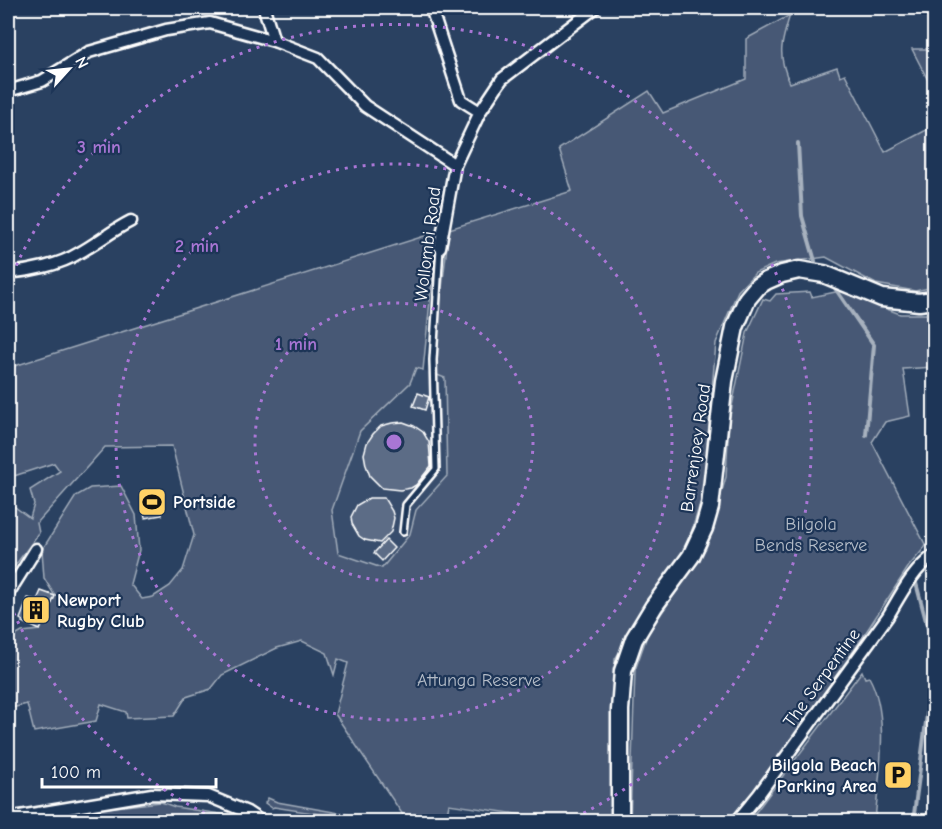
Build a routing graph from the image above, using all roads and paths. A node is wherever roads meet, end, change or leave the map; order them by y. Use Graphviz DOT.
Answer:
graph roads {
  1 [pos="264,8"];
  2 [pos="431,8"];
  3 [pos="595,8"];
  4 [pos="274,41"];
  5 [pos="8,91"];
  6 [pos="480,112"];
  7 [pos="455,165"];
  8 [pos="131,221"];
  9 [pos="440,247"];
  10 [pos="8,273"];
  11 [pos="934,300"];
  12 [pos="403,532"];
  13 [pos="36,549"];
  14 [pos="934,555"];
  15 [pos="8,571"];
  16 [pos="18,580"];
  17 [pos="8,594"];
  18 [pos="8,818"];
  19 [pos="262,822"];
  20 [pos="620,822"];
  21 [pos="736,822"];
  1 -- 4 [label="street"];
  2 -- 6 [label="street"];
  3 -- 6 [label="street, Wollombi Road"];
  4 -- 5 [label="street"];
  4 -- 7 [label="street"];
  6 -- 7 [label="street, Wollombi Road"];
  7 -- 9 [label="street, Wollombi Road"];
  8 -- 10 [label="street"];
  9 -- 12 [label="lane, Wollombi Road"];
  11 -- 20 [label="main road, Barrenjoey Road"];
  13 -- 16 [label="street"];
  14 -- 21 [label="street, The Serpentine"];
  15 -- 16 [label="lane"];
  16 -- 17 [label="street"];
  18 -- 19 [label="street"];
}
